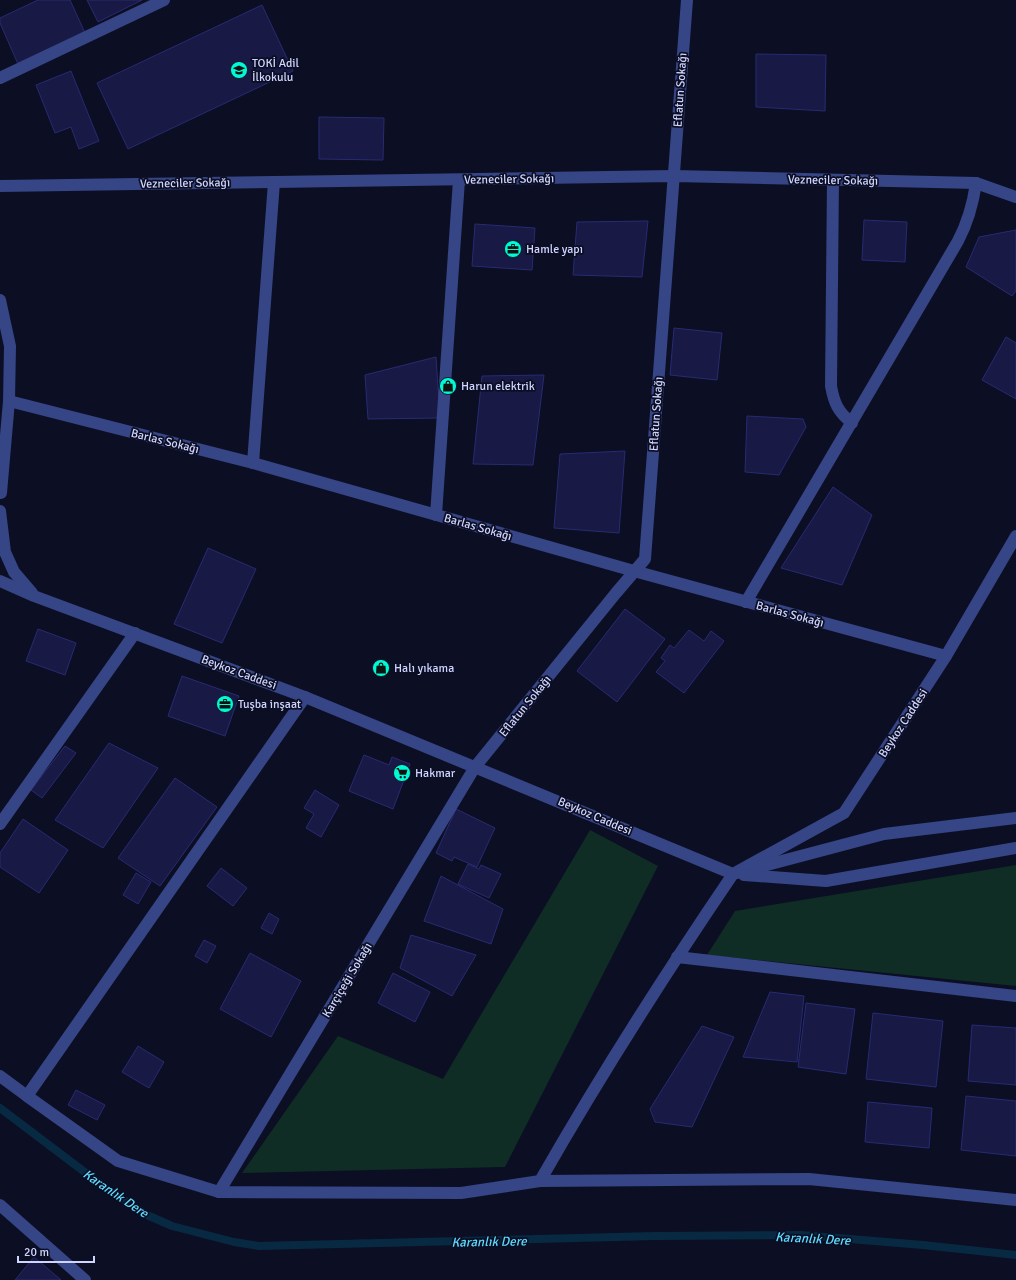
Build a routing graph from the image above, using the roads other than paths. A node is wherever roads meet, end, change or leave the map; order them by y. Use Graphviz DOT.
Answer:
graph roads {
  1 [pos="164,0"];
  2 [pos="687,0"];
  3 [pos="0,78"];
  4 [pos="674,176"];
  5 [pos="459,180"];
  6 [pos="834,180"];
  7 [pos="274,182"];
  8 [pos="976,183"];
  9 [pos="0,186"];
  10 [pos="1016,198"];
  11 [pos="0,300"];
  12 [pos="4,397"];
  13 [pos="852,423"];
  14 [pos="253,463"];
  15 [pos="1,490"];
  16 [pos="0,507"];
  17 [pos="0,511"];
  18 [pos="436,515"];
  19 [pos="1016,536"];
  20 [pos="634,571"];
  21 [pos="0,581"];
  22 [pos="34,596"];
  23 [pos="746,602"];
  24 [pos="135,633"];
  25 [pos="946,656"];
  26 [pos="305,696"];
  27 [pos="475,767"];
  28 [pos="1016,818"];
  29 [pos="0,824"];
  30 [pos="1016,848"];
  31 [pos="733,874"];
  32 [pos="677,957"];
  33 [pos="1016,996"];
  34 [pos="0,1076"];
  35 [pos="27,1096"];
  36 [pos="540,1181"];
  37 [pos="219,1192"];
  38 [pos="1016,1200"];
  39 [pos="0,1205"];
  40 [pos="85,1280"];
  1 -- 3 [label="street"];
  2 -- 4 [label="street, Eflatun Sokağı"];
  4 -- 5 [label="street, Vezneciler Sokağı"];
  4 -- 6 [label="street, Vezneciler Sokağı"];
  4 -- 20 [label="street, Eflatun Sokağı"];
  5 -- 7 [label="street, Vezneciler Sokağı"];
  5 -- 18 [label="street"];
  6 -- 8 [label="street, Vezneciler Sokağı"];
  6 -- 13 [label="street"];
  7 -- 9 [label="street, Vezneciler Sokağı"];
  7 -- 14 [label="street"];
  8 -- 10 [label="street, Vezneciler Sokağı"];
  8 -- 13 [label="street"];
  11 -- 12 [label="street"];
  12 -- 14 [label="street, Barlas Sokağı"];
  12 -- 15 [label="street"];
  13 -- 23 [label="street"];
  14 -- 18 [label="street, Barlas Sokağı"];
  15 -- 16 [label="street"];
  17 -- 22 [label="street"];
  18 -- 20 [label="street, Barlas Sokağı"];
  19 -- 25 [label="street, Beykoz Caddesi"];
  20 -- 23 [label="street, Barlas Sokağı"];
  20 -- 27 [label="street, Eflatun Sokağı"];
  21 -- 22 [label="street, Beykoz Caddesi"];
  22 -- 24 [label="street, Beykoz Caddesi"];
  23 -- 25 [label="street, Barlas Sokağı"];
  24 -- 26 [label="street, Beykoz Caddesi"];
  24 -- 29 [label="street"];
  25 -- 31 [label="street, Beykoz Caddesi"];
  26 -- 27 [label="street, Beykoz Caddesi"];
  26 -- 35 [label="street"];
  27 -- 31 [label="street, Beykoz Caddesi"];
  27 -- 37 [label="street, Karçiçeği Sokağı"];
  28 -- 31 [label="street"];
  30 -- 31 [label="street"];
  31 -- 32 [label="street"];
  32 -- 33 [label="street"];
  32 -- 36 [label="street"];
  34 -- 35 [label="street"];
  35 -- 37 [label="street"];
  36 -- 37 [label="street"];
  36 -- 38 [label="street"];
  39 -- 40 [label="street"];
}
